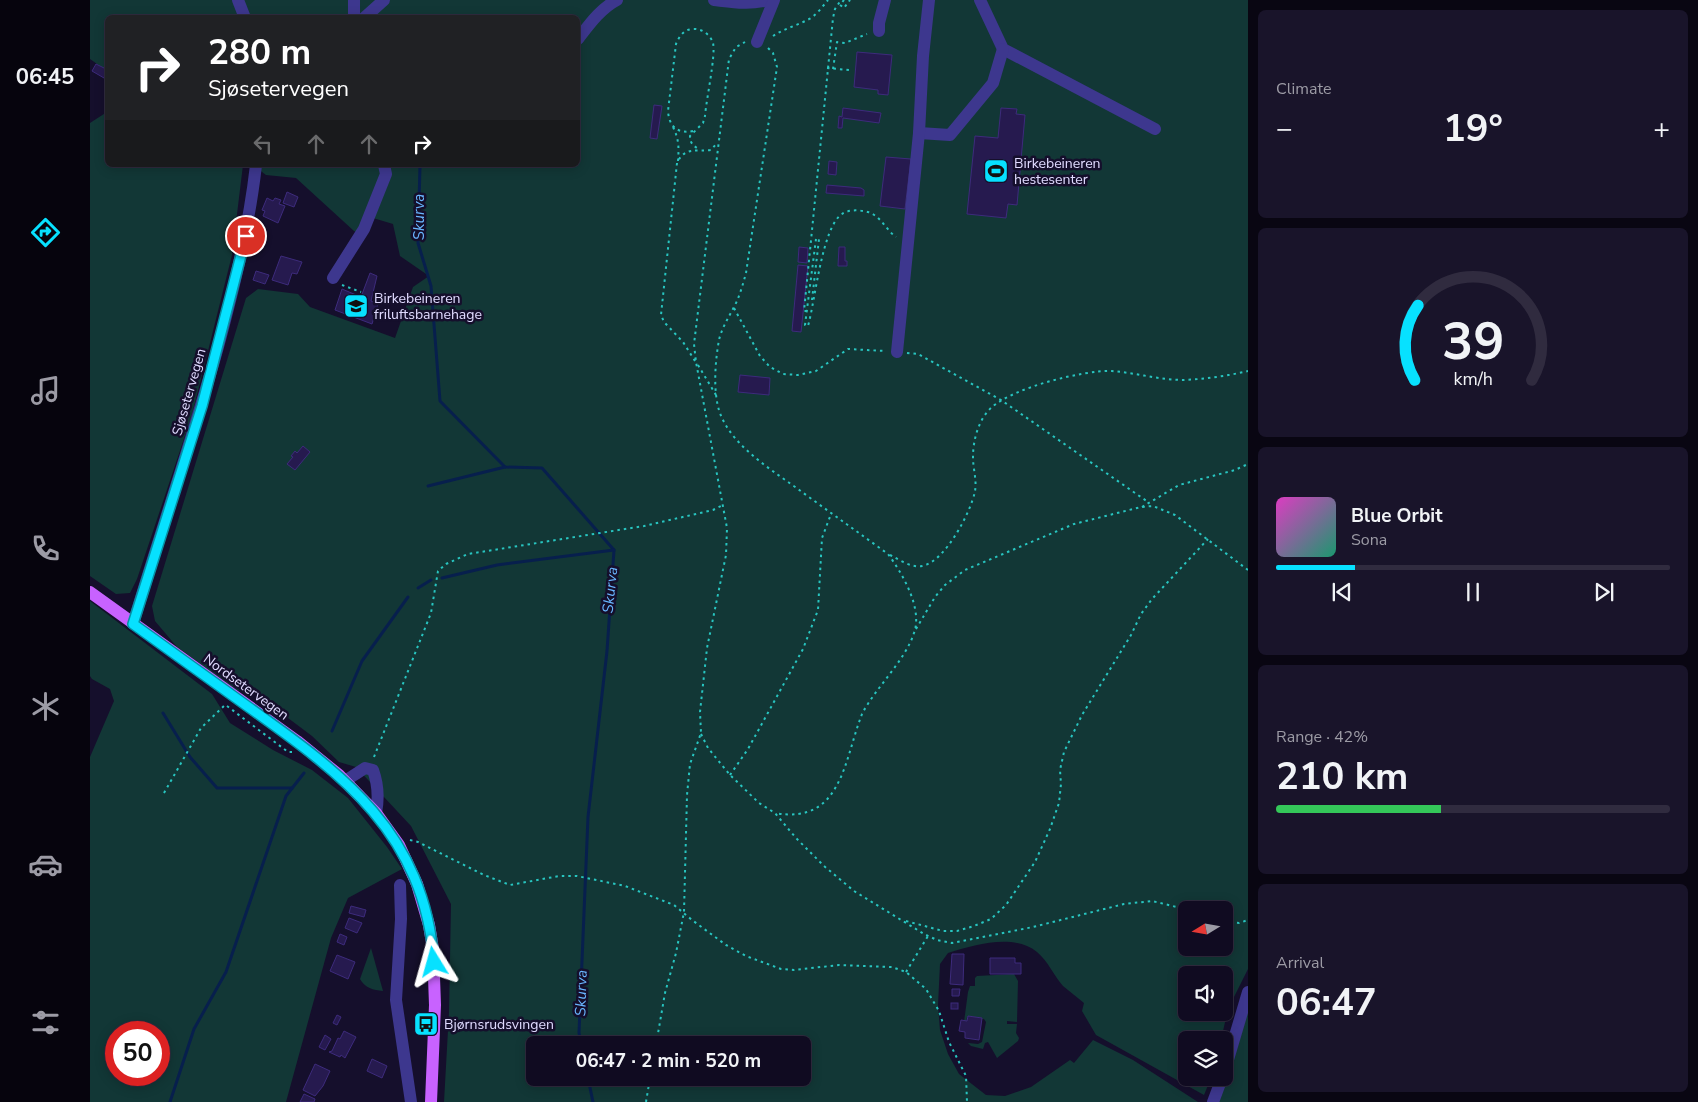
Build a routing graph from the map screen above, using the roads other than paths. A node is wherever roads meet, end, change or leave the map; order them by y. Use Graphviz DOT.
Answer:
graph roads {
  1 [pos="238,0"];
  2 [pos="354,0"];
  3 [pos="384,0"];
  4 [pos="617,0"];
  5 [pos="714,0"];
  6 [pos="768,0"];
  7 [pos="774,0"];
  8 [pos="885,0"];
  9 [pos="929,0"];
  10 [pos="980,0"];
  11 [pos="243,15"];
  12 [pos="354,15"];
  13 [pos="367,15"];
  14 [pos="879,31"];
  15 [pos="580,36"];
  16 [pos="761,44"];
  17 [pos="1003,49"];
  18 [pos="1155,129"];
  19 [pos="919,133"];
  20 [pos="256,167"];
  21 [pos="384,167"];
  22 [pos="333,278"];
  23 [pos="897,352"];
  24 [pos="90,592"];
  25 [pos="133,624"];
  26 [pos="345,781"];
  27 [pos="376,813"];
  28 [pos="400,885"];
  29 [pos="1248,992"];
  30 [pos="1233,1043"];
  31 [pos="1219,1086"];
  32 [pos="411,1102"];
  33 [pos="431,1102"];
  34 [pos="1213,1102"];
  1 -- 11 [label="street"];
  2 -- 12 [label="street"];
  3 -- 13 [label="street"];
  4 -- 15 [label="street"];
  5 -- 6 [label="street"];
  7 -- 16 [label="street"];
  8 -- 14 [label="street"];
  9 -- 19 [label="street"];
  10 -- 17 [label="street"];
  17 -- 18 [label="street"];
  17 -- 19 [label="street"];
  19 -- 23 [label="street"];
  20 -- 25 [label="street, Sjøsetervegen"];
  21 -- 22 [label="street"];
  24 -- 25 [label="main road, Nordsetervegen"];
  25 -- 26 [label="main road, Nordsetervegen"];
  26 -- 27 [label="main road, Nordsetervegen"];
  26 -- 27 [label="street"];
  27 -- 33 [label="main road, Nordsetervegen"];
  28 -- 32 [label="street"];
  29 -- 30 [label="street"];
  31 -- 34 [label="street"];
}
